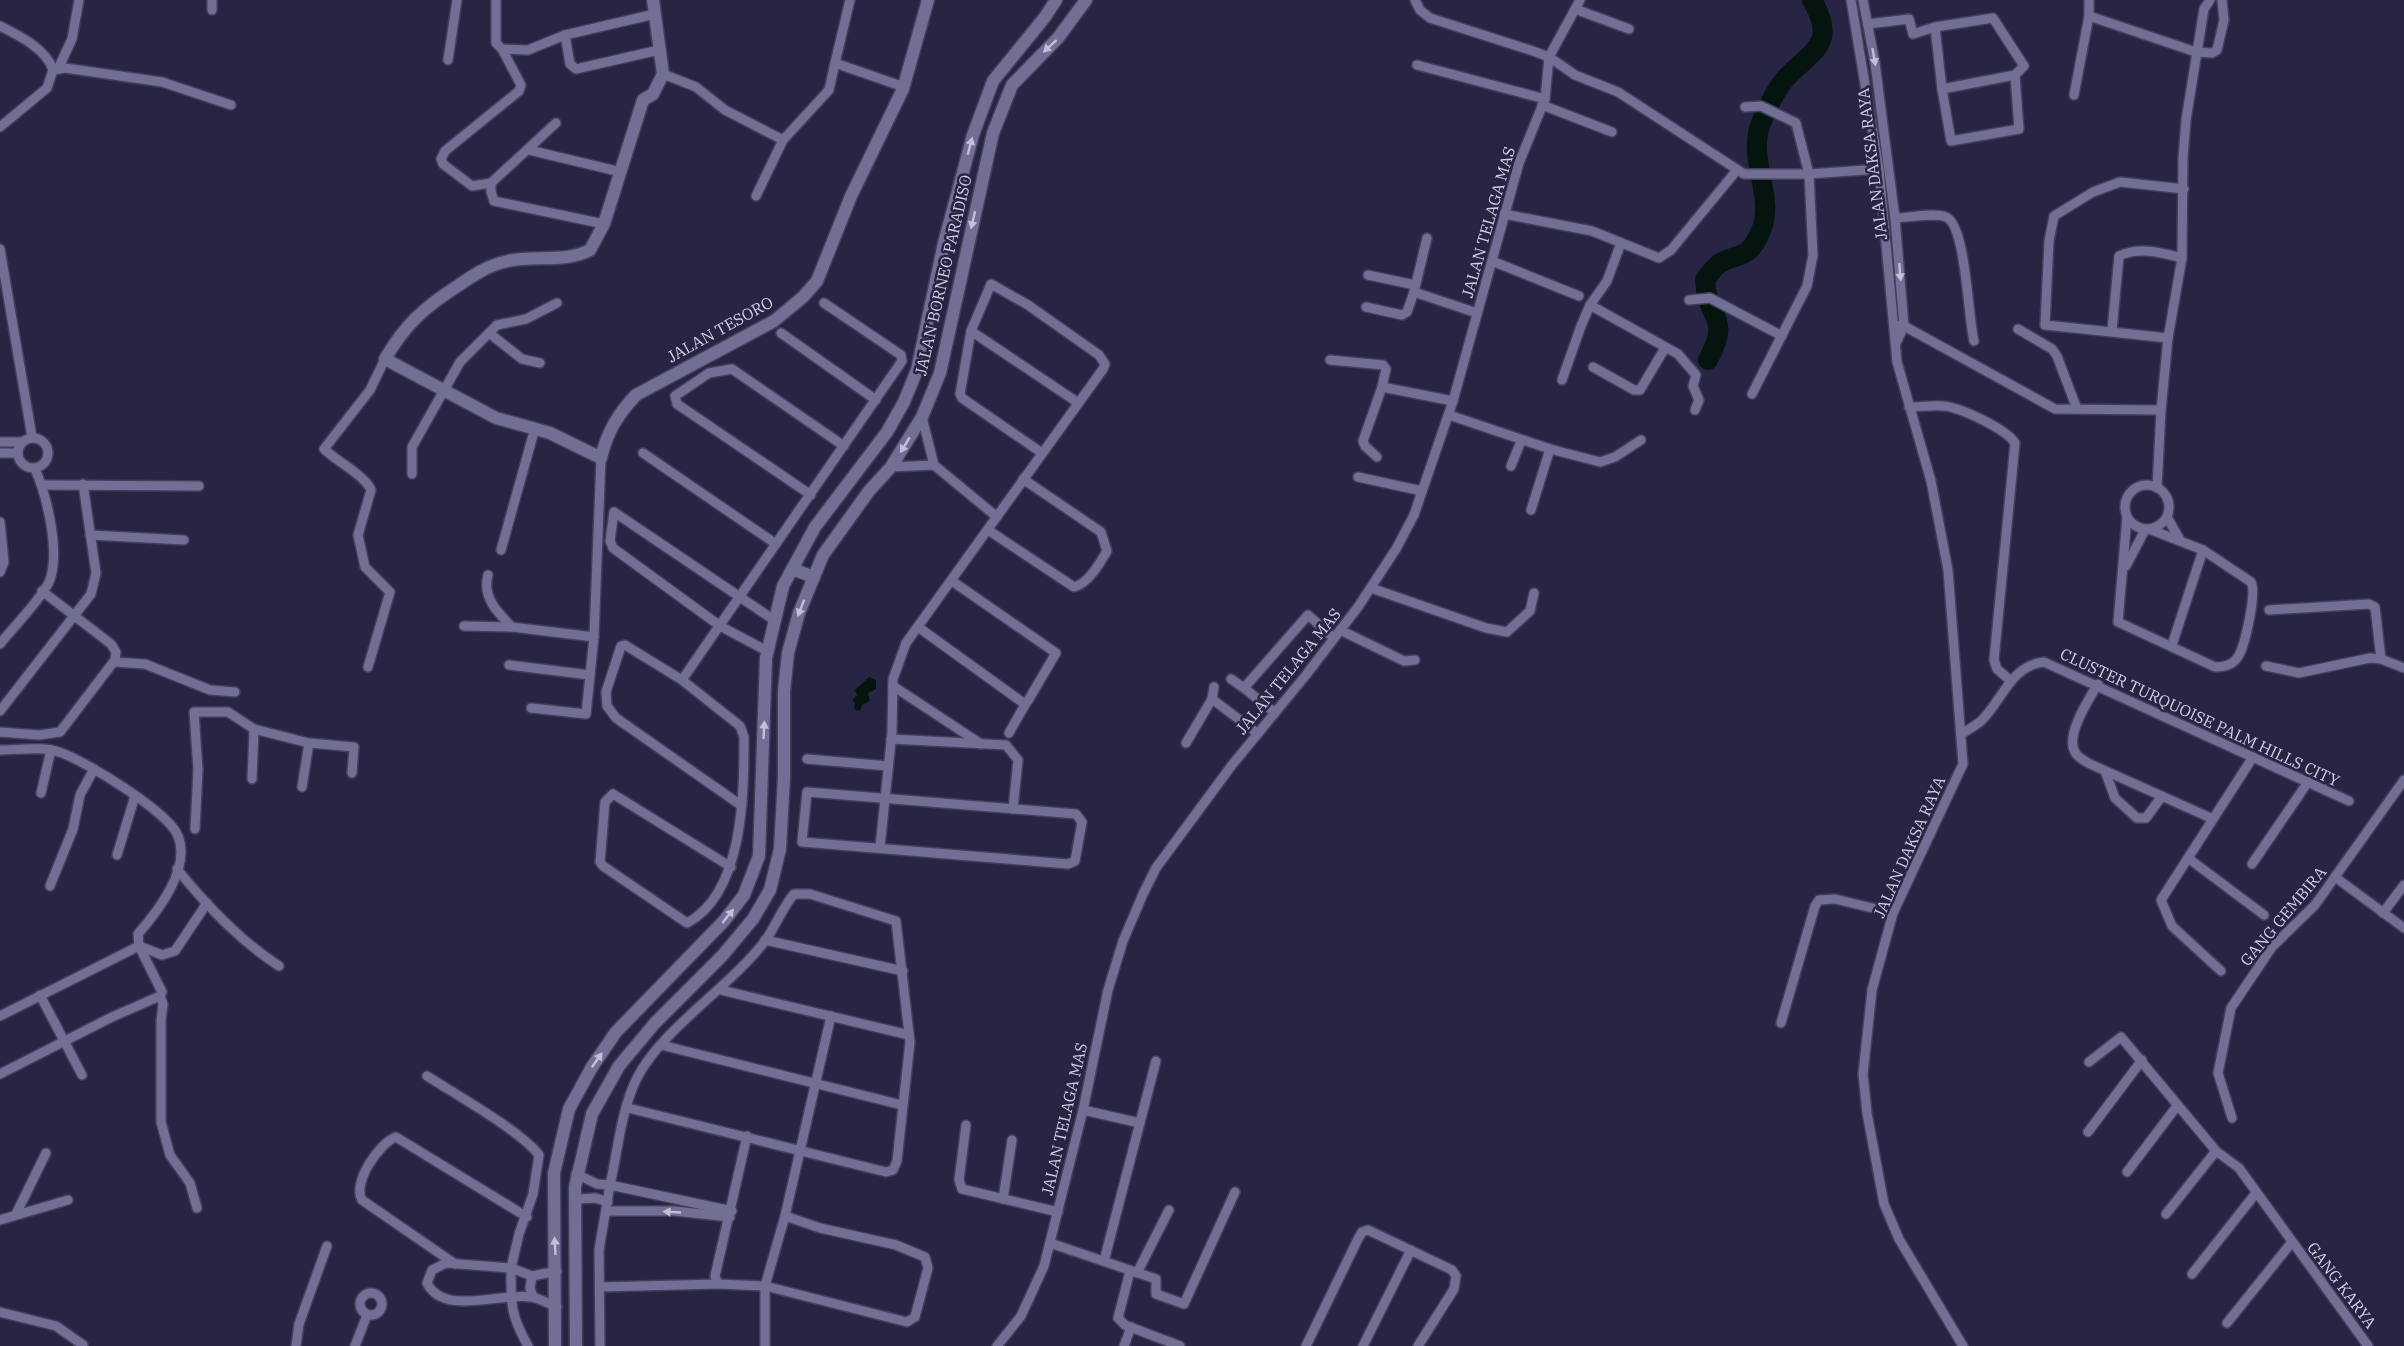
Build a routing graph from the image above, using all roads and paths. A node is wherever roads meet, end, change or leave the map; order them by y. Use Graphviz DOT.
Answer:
graph roads {
  1 [pos="79,0"];
  2 [pos="457,0"];
  3 [pos="496,0"];
  4 [pos="653,0"];
  5 [pos="850,0"];
  6 [pos="928,0"];
  7 [pos="1056,0"];
  8 [pos="1086,0"];
  9 [pos="1415,0"];
  10 [pos="1580,0"];
  11 [pos="1851,0"];
  12 [pos="1863,0"];
  13 [pos="2089,0"];
  14 [pos="2210,0"];
  15 [pos="2222,0"];
  16 [pos="1575,9"];
  17 [pos="655,14"];
  18 [pos="2089,16"];
  19 [pos="1868,24"];
  20 [pos="0,26"];
  21 [pos="1935,27"];
  22 [pos="1629,29"];
  23 [pos="565,35"];
  24 [pos="502,49"];
  25 [pos="659,50"];
  26 [pos="2196,52"];
  27 [pos="1549,57"];
  28 [pos="448,60"];
  29 [pos="835,63"];
  30 [pos="1417,65"];
  31 [pos="55,70"];
  32 [pos="663,74"];
  33 [pos="2015,75"];
  34 [pos="904,87"];
  35 [pos="1942,89"];
  36 [pos="2074,95"];
  37 [pos="1544,102"];
  38 [pos="231,105"];
  39 [pos="1745,107"];
  40 [pos="556,123"];
  41 [pos="0,127"];
  42 [pos="1612,132"];
  43 [pos="783,140"];
  44 [pos="529,150"];
  45 [pos="1879,169"];
  46 [pos="621,172"];
  47 [pos="1741,172"];
  48 [pos="1809,174"];
  49 [pos="491,183"];
  50 [pos="2184,189"];
  51 [pos="756,196"];
  52 [pos="1504,214"];
  53 [pos="1895,218"];
  54 [pos="604,224"];
  55 [pos="1427,238"];
  56 [pos="1621,243"];
  57 [pos="0,249"];
  58 [pos="2182,258"];
  59 [pos="1492,261"];
  60 [pos="1368,275"];
  61 [pos="1414,288"];
  62 [pos="1579,296"];
  63 [pos="1692,298"];
  64 [pos="557,303"];
  65 [pos="824,303"];
  66 [pos="1590,305"];
  67 [pos="1366,307"];
  68 [pos="1477,313"];
  69 [pos="1900,325"];
  70 [pos="2018,329"];
  71 [pos="2112,330"];
  72 [pos="971,331"];
  73 [pos="489,333"];
  74 [pos="781,333"];
  75 [pos="1782,336"];
  76 [pos="2168,338"];
  77 [pos="1974,340"];
  78 [pos="1665,348"];
  79 [pos="385,359"];
  80 [pos="1330,360"];
  81 [pos="540,363"];
  82 [pos="1593,367"];
  83 [pos="1562,380"];
  84 [pos="1382,387"];
  85 [pos="442,391"];
  86 [pos="1752,394"];
  87 [pos="876,400"];
  88 [pos="1453,401"];
  89 [pos="1077,402"];
  90 [pos="1909,407"];
  91 [pos="2076,409"];
  92 [pos="1695,410"];
  93 [pos="2161,410"];
  94 [pos="1449,415"];
  95 [pos="921,417"];
  96 [pos="535,428"];
  97 [pos="32,437"];
  98 [pos="1641,440"];
  99 [pos="1521,441"];
  100 [pos="0,442"];
  101 [pos="22,442"];
  102 [pos="844,446"];
  103 [pos="1550,449"];
  104 [pos="0,453"];
  105 [pos="18,453"];
  106 [pos="643,453"];
  107 [pos="1042,453"];
  108 [pos="1377,457"];
  109 [pos="601,458"];
  110 [pos="934,465"];
  111 [pos="1511,466"];
  112 [pos="891,467"];
  113 [pos="35,469"];
  114 [pos="412,474"];
  115 [pos="1358,477"];
  116 [pos="1023,479"];
  117 [pos="83,484"];
  118 [pos="42,485"];
  119 [pos="199,486"];
  120 [pos="2157,488"];
  121 [pos="1422,491"];
  122 [pos="811,495"];
  123 [pos="1531,510"];
  124 [pos="997,517"];
  125 [pos="2127,517"];
  126 [pos="2167,517"];
  127 [pos="0,522"];
  128 [pos="988,530"];
  129 [pos="2147,530"];
  130 [pos="90,535"];
  131 [pos="184,540"];
  132 [pos="2180,540"];
  133 [pos="776,544"];
  134 [pos="501,550"];
  135 [pos="2203,550"];
  136 [pos="792,569"];
  137 [pos="2123,571"];
  138 [pos="0,572"];
  139 [pos="488,574"];
  140 [pos="814,578"];
  141 [pos="952,581"];
  142 [pos="1371,588"];
  143 [pos="42,591"];
  144 [pos="1534,593"];
  145 [pos="739,596"];
  146 [pos="2269,610"];
  147 [pos="75,615"];
  148 [pos="774,620"];
  149 [pos="464,626"];
  150 [pos="720,626"];
  151 [pos="512,627"];
  152 [pos="918,627"];
  153 [pos="1337,634"];
  154 [pos="594,637"];
  155 [pos="0,644"];
  156 [pos="2172,645"];
  157 [pos="767,651"];
  158 [pos="2381,659"];
  159 [pos="1415,660"];
  160 [pos="114,662"];
  161 [pos="509,665"];
  162 [pos="2266,666"];
  163 [pos="368,667"];
  164 [pos="2404,668"];
  165 [pos="590,675"];
  166 [pos="1231,679"];
  167 [pos="682,680"];
  168 [pos="2011,681"];
  169 [pos="2098,684"];
  170 [pos="893,686"];
  171 [pos="1214,687"];
  172 [pos="1244,688"];
  173 [pos="235,692"];
  174 [pos="1212,699"];
  175 [pos="1026,703"];
  176 [pos="531,708"];
  177 [pos="0,711"];
  178 [pos="1274,712"];
  179 [pos="254,729"];
  180 [pos="0,732"];
  181 [pos="1009,733"];
  182 [pos="1257,733"];
  183 [pos="1961,734"];
  184 [pos="891,739"];
  185 [pos="309,743"];
  186 [pos="1186,743"];
  187 [pos="981,744"];
  188 [pos="0,750"];
  189 [pos="51,750"];
  190 [pos="2253,757"];
  191 [pos="807,759"];
  192 [pos="888,766"];
  193 [pos="93,769"];
  194 [pos="2105,771"];
  195 [pos="352,773"];
  196 [pos="252,779"];
  197 [pos="2404,780"];
  198 [pos="2308,782"];
  199 [pos="302,787"];
  200 [pos="40,793"];
  201 [pos="135,796"];
  202 [pos="2162,796"];
  203 [pos="885,797"];
  204 [pos="2349,801"];
  205 [pos="742,806"];
  206 [pos="1013,809"];
  207 [pos="2213,819"];
  208 [pos="195,829"];
  209 [pos="880,847"];
  210 [pos="117,855"];
  211 [pos="2188,858"];
  212 [pos="2252,864"];
  213 [pos="731,867"];
  214 [pos="177,869"];
  215 [pos="2335,877"];
  216 [pos="2404,885"];
  217 [pos="50,886"];
  218 [pos="207,903"];
  219 [pos="1893,913"];
  220 [pos="2383,913"];
  221 [pos="2264,915"];
  222 [pos="2404,928"];
  223 [pos="765,940"];
  224 [pos="139,946"];
  225 [pos="279,966"];
  226 [pos="903,971"];
  227 [pos="2221,971"];
  228 [pos="721,990"];
  229 [pos="40,995"];
  230 [pos="160,996"];
  231 [pos="638,1009"];
  232 [pos="0,1016"];
  233 [pos="831,1016"];
  234 [pos="654,1023"];
  235 [pos="1781,1023"];
  236 [pos="909,1035"];
  237 [pos="66,1041"];
  238 [pos="661,1045"];
  239 [pos="2142,1060"];
  240 [pos="1156,1061"];
  241 [pos="2089,1062"];
  242 [pos="0,1074"];
  243 [pos="82,1075"];
  244 [pos="427,1076"];
  245 [pos="813,1083"];
  246 [pos="902,1105"];
  247 [pos="2177,1106"];
  248 [pos="628,1108"];
  249 [pos="1083,1110"];
  250 [pos="2232,1118"];
  251 [pos="1140,1123"];
  252 [pos="966,1125"];
  253 [pos="2088,1132"];
  254 [pos="747,1136"];
  255 [pos="1012,1140"];
  256 [pos="798,1149"];
  257 [pos="2216,1151"];
  258 [pos="46,1153"];
  259 [pos="2127,1172"];
  260 [pos="576,1174"];
  261 [pos="610,1185"];
  262 [pos="1236,1192"];
  263 [pos="2256,1192"];
  264 [pos="577,1199"];
  265 [pos="1003,1199"];
  266 [pos="69,1200"];
  267 [pos="607,1207"];
  268 [pos="197,1208"];
  269 [pos="1169,1210"];
  270 [pos="1058,1212"];
  271 [pos="16,1214"];
  272 [pos="731,1214"];
  273 [pos="2166,1214"];
  274 [pos="785,1216"];
  275 [pos="527,1217"];
  276 [pos="0,1220"];
  277 [pos="2292,1242"];
  278 [pos="1050,1243"];
  279 [pos="327,1246"];
  280 [pos="1411,1250"];
  281 [pos="1104,1261"];
  282 [pos="455,1264"];
  283 [pos="511,1268"];
  284 [pos="557,1270"];
  285 [pos="1133,1271"];
  286 [pos="2192,1274"];
  287 [pos="532,1276"];
  288 [pos="718,1284"];
  289 [pos="765,1286"];
  290 [pos="600,1287"];
  291 [pos="532,1297"];
  292 [pos="511,1298"];
  293 [pos="557,1307"];
  294 [pos="0,1312"];
  295 [pos="368,1315"];
  296 [pos="2227,1323"];
  297 [pos="1131,1327"];
  298 [pos="83,1345"];
  299 [pos="296,1346"];
  300 [pos="355,1346"];
  301 [pos="528,1346"];
  302 [pos="555,1346"];
  303 [pos="576,1346"];
  304 [pos="600,1346"];
  305 [pos="765,1346"];
  306 [pos="996,1346"];
  307 [pos="1125,1346"];
  308 [pos="1180,1346"];
  309 [pos="1306,1346"];
  310 [pos="1363,1346"];
  311 [pos="1418,1346"];
  312 [pos="1963,1346"];
  313 [pos="2368,1346"];
  1 -- 31 [label="street"];
  2 -- 28 [label="street"];
  3 -- 24 [label="street"];
  4 -- 17 [label="street"];
  5 -- 29 [label="street"];
  6 -- 34 [label="street, JALAN TESORO"];
  136 -- 7 [label="street, JALAN BORNEO PARADISO, one-way"];
  8 -- 95 [label="street, JALAN BORNEO PARADISO, one-way"];
  9 -- 27 [label="street"];
  10 -- 16 [label="street, JALAN TELAGA MAS"];
  11 -- 45 [label="street, JALAN DAKSA RAYA"];
  12 -- 19 [label="street, JALAN DAKSA RAYA"];
  13 -- 18 [label="street"];
  14 -- 26 [label="street"];
  15 -- 26 [label="street"];
  16 -- 22 [label="street"];
  16 -- 27 [label="street, JALAN TELAGA MAS"];
  17 -- 23 [label="street"];
  17 -- 25 [label="street"];
  18 -- 26 [label="street"];
  18 -- 36 [label="street"];
  19 -- 21 [label="street"];
  19 -- 53 [label="street, JALAN DAKSA RAYA, one-way"];
  20 -- 31 [label="street"];
  21 -- 33 [label="street"];
  21 -- 35 [label="street"];
  23 -- 24 [label="street"];
  23 -- 25 [label="street"];
  24 -- 49 [label="street"];
  25 -- 32 [label="street"];
  26 -- 50 [label="street"];
  27 -- 37 [label="street, JALAN TELAGA MAS"];
  27 -- 47 [label="street"];
  29 -- 34 [label="street"];
  29 -- 43 [label="street"];
  30 -- 37 [label="street"];
  31 -- 38 [label="street"];
  31 -- 41 [label="street"];
  32 -- 43 [label="street"];
  32 -- 46 [label="street"];
  33 -- 35 [label="street"];
  33 -- 35 [label="street"];
  34 -- 109 [label="street, JALAN TESORO"];
  37 -- 42 [label="street"];
  37 -- 52 [label="street, JALAN TELAGA MAS"];
  39 -- 48 [label="street"];
  40 -- 44 [label="street"];
  43 -- 51 [label="street"];
  44 -- 46 [label="street"];
  44 -- 49 [label="street"];
  45 -- 48 [label="street"];
  45 -- 69 [label="street, JALAN DAKSA RAYA"];
  46 -- 54 [label="street"];
  47 -- 48 [label="street"];
  47 -- 56 [label="street"];
  48 -- 75 [label="street"];
  49 -- 54 [label="street"];
  50 -- 58 [label="street"];
  50 -- 71 [label="street"];
  52 -- 56 [label="street"];
  52 -- 59 [label="street, JALAN TELAGA MAS"];
  53 -- 69 [label="street, JALAN DAKSA RAYA, one-way"];
  53 -- 77 [label="street"];
  54 -- 79 [label="street"];
  55 -- 61 [label="street"];
  56 -- 66 [label="street"];
  57 -- 97 [label="street"];
  58 -- 71 [label="street"];
  58 -- 76 [label="street"];
  59 -- 62 [label="street"];
  59 -- 68 [label="street, JALAN TELAGA MAS"];
  60 -- 61 [label="street"];
  61 -- 67 [label="street"];
  61 -- 68 [label="street"];
  63 -- 75 [label="street"];
  64 -- 73 [label="street"];
  65 -- 87 [label="street"];
  66 -- 78 [label="street"];
  66 -- 83 [label="street"];
  68 -- 88 [label="street, JALAN TELAGA MAS"];
  69 -- 90 [label="street, JALAN DAKSA RAYA"];
  69 -- 91 [label="street"];
  70 -- 91 [label="street"];
  71 -- 76 [label="street"];
  72 -- 89 [label="street"];
  72 -- 89 [label="street"];
  72 -- 107 [label="street"];
  73 -- 81 [label="street"];
  73 -- 85 [label="street"];
  74 -- 87 [label="street"];
  75 -- 86 [label="street"];
  76 -- 93 [label="street"];
  78 -- 82 [label="street"];
  78 -- 92 [label="street"];
  79 -- 85 [label="street"];
  79 -- 163 [label="street"];
  80 -- 84 [label="street"];
  84 -- 88 [label="street"];
  84 -- 108 [label="street"];
  85 -- 96 [label="street"];
  85 -- 114 [label="street"];
  87 -- 102 [label="street"];
  88 -- 94 [label="street, JALAN TELAGA MAS"];
  89 -- 107 [label="street"];
  90 -- 168 [label="street"];
  90 -- 183 [label="street, JALAN DAKSA RAYA"];
  91 -- 93 [label="street"];
  93 -- 120 [label="street"];
  94 -- 99 [label="street"];
  94 -- 121 [label="street, JALAN TELAGA MAS"];
  95 -- 110 [label="street"];
  95 -- 112 [label="street, JALAN BORNEO PARADISO, one-way"];
  96 -- 109 [label="street"];
  96 -- 134 [label="street"];
  97 -- 101 [label="street"];
  97 -- 113 [label="street"];
  98 -- 103 [label="street"];
  99 -- 103 [label="street"];
  99 -- 111 [label="street"];
  100 -- 101 [label="street"];
  101 -- 105 [label="street"];
  102 -- 122 [label="street"];
  102 -- 122 [label="street"];
  103 -- 123 [label="street"];
  104 -- 105 [label="street"];
  105 -- 113 [label="street"];
  106 -- 133 [label="street"];
  107 -- 116 [label="street"];
  109 -- 154 [label="street, JALAN TESORO"];
  110 -- 112 [label="street"];
  110 -- 124 [label="street"];
  112 -- 140 [label="street, JALAN BORNEO PARADISO"];
  113 -- 118 [label="street"];
  115 -- 121 [label="street"];
  116 -- 124 [label="street"];
  116 -- 128 [label="street"];
  117 -- 118 [label="street"];
  117 -- 119 [label="street"];
  117 -- 130 [label="street"];
  118 -- 143 [label="street"];
  120 -- 125 [label="street"];
  120 -- 126 [label="street"];
  121 -- 142 [label="street, JALAN TELAGA MAS"];
  122 -- 133 [label="street"];
  124 -- 128 [label="street"];
  125 -- 129 [label="street"];
  125 -- 137 [label="street"];
  126 -- 129 [label="street"];
  126 -- 132 [label="street"];
  127 -- 138 [label="street"];
  128 -- 141 [label="street"];
  129 -- 132 [label="street"];
  129 -- 137 [label="street"];
  130 -- 131 [label="street"];
  130 -- 147 [label="street"];
  132 -- 135 [label="street"];
  133 -- 145 [label="street"];
  135 -- 156 [label="street"];
  135 -- 156 [label="street"];
  136 -- 140 [label="street"];
  136 -- 148 [label="street, JALAN BORNEO PARADISO"];
  137 -- 156 [label="street"];
  139 -- 151 [label="street"];
  140 -- 234 [label="street, JALAN BORNEO PARADISO, one-way"];
  141 -- 152 [label="street"];
  141 -- 175 [label="street"];
  142 -- 144 [label="street"];
  142 -- 153 [label="street, JALAN TELAGA MAS"];
  143 -- 147 [label="street"];
  143 -- 155 [label="street"];
  145 -- 148 [label="street"];
  145 -- 150 [label="street"];
  145 -- 150 [label="street"];
  146 -- 158 [label="street"];
  147 -- 160 [label="street"];
  147 -- 177 [label="street"];
  148 -- 157 [label="street, JALAN BORNEO PARADISO"];
  149 -- 151 [label="street"];
  150 -- 157 [label="street"];
  150 -- 167 [label="street"];
  151 -- 154 [label="street"];
  152 -- 170 [label="street"];
  152 -- 175 [label="street"];
  153 -- 159 [label="street"];
  153 -- 172 [label="street"];
  153 -- 178 [label="street, JALAN TELAGA MAS"];
  154 -- 165 [label="street, JALAN TESORO"];
  231 -- 157 [label="street, JALAN BORNEO PARADISO, one-way"];
  158 -- 162 [label="street"];
  158 -- 164 [label="street"];
  160 -- 173 [label="street"];
  160 -- 180 [label="street"];
  161 -- 165 [label="street"];
  165 -- 176 [label="street, JALAN TESORO"];
  166 -- 172 [label="street"];
  167 -- 205 [label="street"];
  167 -- 205 [label="street"];
  168 -- 169 [label="street, CLUSTER TURQUOISE PALM HILLS CITY"];
  168 -- 183 [label="street, CLUSTER TURQUOISE PALM HILLS CITY"];
  169 -- 190 [label="street, CLUSTER TURQUOISE PALM HILLS CITY"];
  169 -- 194 [label="street"];
  170 -- 184 [label="street"];
  170 -- 187 [label="street"];
  171 -- 174 [label="street"];
  172 -- 178 [label="street"];
  174 -- 182 [label="street"];
  174 -- 186 [label="street"];
  175 -- 181 [label="street"];
  178 -- 182 [label="street, JALAN TELAGA MAS"];
  179 -- 185 [label="street"];
  179 -- 196 [label="street"];
  179 -- 208 [label="street"];
  182 -- 249 [label="street, JALAN TELAGA MAS"];
  183 -- 219 [label="street, JALAN DAKSA RAYA"];
  184 -- 187 [label="street"];
  184 -- 192 [label="street"];
  185 -- 195 [label="street"];
  185 -- 199 [label="street"];
  187 -- 206 [label="street"];
  188 -- 189 [label="street"];
  189 -- 193 [label="street"];
  189 -- 200 [label="street"];
  190 -- 198 [label="street, CLUSTER TURQUOISE PALM HILLS CITY"];
  190 -- 207 [label="street"];
  191 -- 192 [label="street"];
  192 -- 203 [label="street"];
  193 -- 201 [label="street"];
  193 -- 217 [label="street"];
  194 -- 202 [label="street"];
  194 -- 202 [label="street"];
  197 -- 215 [label="street, GANG GEMBIRA"];
  198 -- 204 [label="street, CLUSTER TURQUOISE PALM HILLS CITY"];
  198 -- 212 [label="street"];
  201 -- 210 [label="street"];
  201 -- 214 [label="street"];
  202 -- 207 [label="street"];
  203 -- 206 [label="street"];
  203 -- 209 [label="street"];
  203 -- 209 [label="street"];
  205 -- 213 [label="street"];
  206 -- 209 [label="street"];
  207 -- 211 [label="street"];
  211 -- 221 [label="street"];
  211 -- 227 [label="street"];
  213 -- 213 [label="street"];
  214 -- 218 [label="street"];
  214 -- 224 [label="street"];
  215 -- 220 [label="street"];
  215 -- 250 [label="street, GANG GEMBIRA"];
  216 -- 220 [label="street"];
  218 -- 224 [label="street"];
  218 -- 225 [label="street"];
  219 -- 235 [label="street"];
  219 -- 312 [label="street, JALAN DAKSA RAYA"];
  220 -- 222 [label="street"];
  223 -- 226 [label="street"];
  223 -- 226 [label="street"];
  223 -- 228 [label="street"];
  224 -- 229 [label="street"];
  224 -- 230 [label="street"];
  226 -- 236 [label="street"];
  228 -- 233 [label="street"];
  228 -- 238 [label="street"];
  229 -- 232 [label="street"];
  229 -- 237 [label="street"];
  230 -- 237 [label="street"];
  230 -- 268 [label="street"];
  231 -- 234 [label="street"];
  284 -- 231 [label="street, JALAN BORNEO PARADISO, one-way"];
  233 -- 236 [label="street"];
  233 -- 245 [label="street"];
  234 -- 260 [label="street, JALAN BORNEO PARADISO"];
  236 -- 246 [label="street"];
  237 -- 242 [label="street"];
  237 -- 243 [label="street"];
  238 -- 245 [label="street"];
  238 -- 248 [label="street"];
  239 -- 241 [label="street, GANG KARYA"];
  239 -- 247 [label="street, GANG KARYA"];
  239 -- 253 [label="street"];
  240 -- 251 [label="street"];
  244 -- 275 [label="street"];
  245 -- 246 [label="street"];
  245 -- 256 [label="street"];
  246 -- 256 [label="street"];
  247 -- 257 [label="street, GANG KARYA"];
  247 -- 259 [label="street"];
  248 -- 254 [label="street"];
  248 -- 261 [label="street"];
  249 -- 251 [label="street"];
  249 -- 270 [label="street, JALAN TELAGA MAS"];
  251 -- 281 [label="street"];
  252 -- 265 [label="street"];
  254 -- 256 [label="street"];
  254 -- 272 [label="street"];
  255 -- 265 [label="street"];
  256 -- 274 [label="street"];
  257 -- 263 [label="street, GANG KARYA"];
  257 -- 273 [label="street"];
  258 -- 271 [label="street"];
  260 -- 261 [label="street"];
  260 -- 264 [label="street, JALAN BORNEO PARADISO"];
  261 -- 267 [label="street"];
  261 -- 272 [label="street"];
  262 -- 285 [label="street"];
  263 -- 277 [label="street, GANG KARYA"];
  263 -- 286 [label="street"];
  264 -- 267 [label="street"];
  264 -- 303 [label="street, JALAN BORNEO PARADISO"];
  265 -- 270 [label="street"];
  266 -- 271 [label="street"];
  272 -- 267 [label="street, one-way"];
  267 -- 290 [label="street"];
  269 -- 285 [label="street"];
  270 -- 278 [label="street, JALAN TELAGA MAS"];
  271 -- 276 [label="street"];
  272 -- 288 [label="street"];
  274 -- 289 [label="street"];
  274 -- 289 [label="street"];
  275 -- 282 [label="street"];
  275 -- 283 [label="street"];
  277 -- 296 [label="street"];
  277 -- 313 [label="street, GANG KARYA"];
  278 -- 281 [label="street"];
  278 -- 306 [label="street, JALAN TELAGA MAS"];
  279 -- 299 [label="street"];
  280 -- 309 [label="street"];
  280 -- 310 [label="street"];
  280 -- 311 [label="street"];
  281 -- 285 [label="street"];
  282 -- 283 [label="street"];
  282 -- 292 [label="street"];
  283 -- 287 [label="street"];
  283 -- 292 [label="street"];
  284 -- 287 [label="street"];
  284 -- 293 [label="street, JALAN BORNEO PARADISO"];
  285 -- 297 [label="street"];
  287 -- 291 [label="street"];
  288 -- 289 [label="street"];
  288 -- 290 [label="street"];
  289 -- 305 [label="street"];
  290 -- 304 [label="street"];
  291 -- 292 [label="street"];
  291 -- 293 [label="street"];
  292 -- 301 [label="street"];
  293 -- 302 [label="street, JALAN BORNEO PARADISO"];
  294 -- 298 [label="street"];
  295 -- 300 [label="street"];
  297 -- 307 [label="street"];
  297 -- 308 [label="street"];
}
